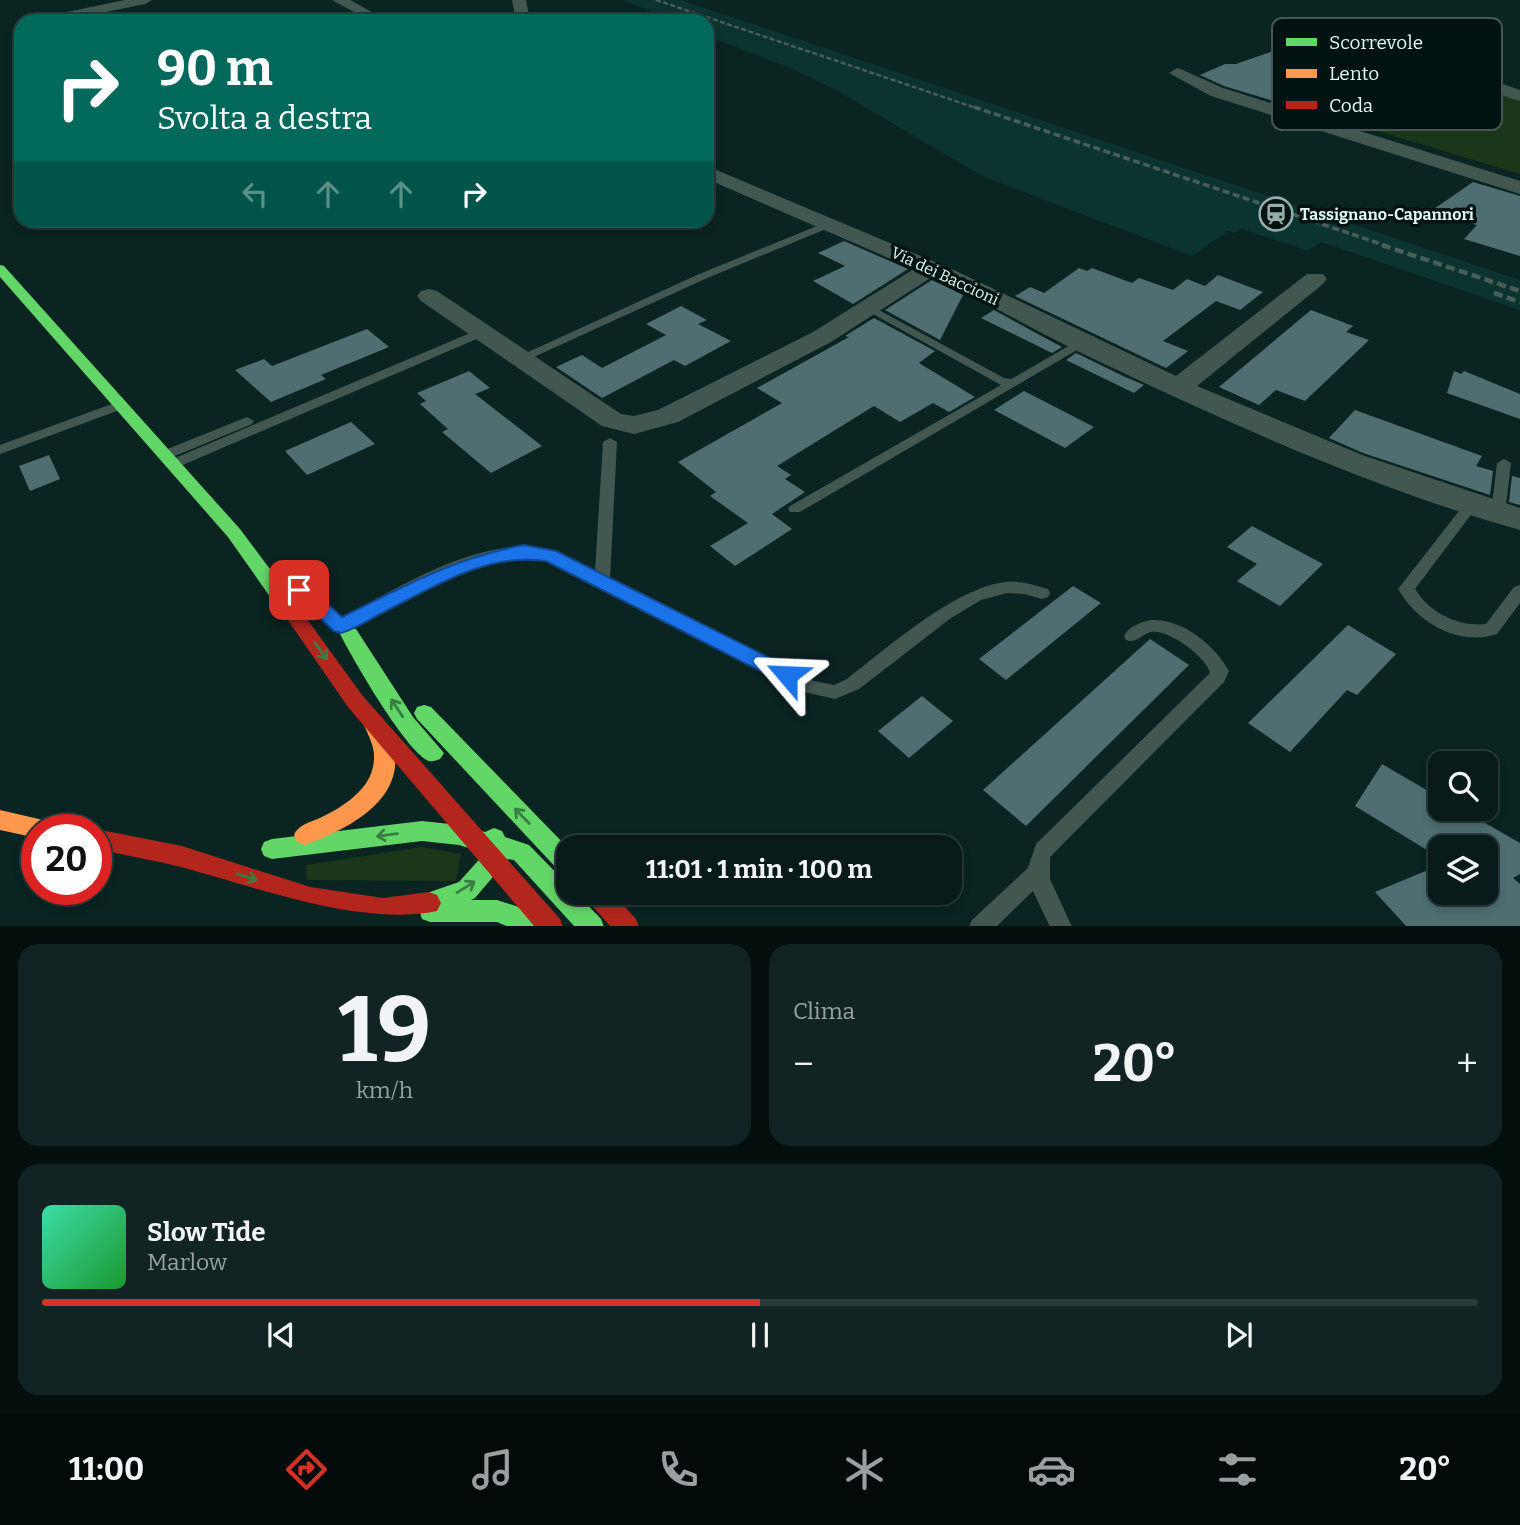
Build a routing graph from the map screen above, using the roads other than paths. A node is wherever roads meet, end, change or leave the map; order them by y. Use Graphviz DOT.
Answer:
graph roads {
  1 [pos="144,0"];
  2 [pos="339,0"];
  3 [pos="159,9"];
  4 [pos="77,14"];
  5 [pos="367,14"];
  6 [pos="1177,73"];
  7 [pos="1502,90"];
  8 [pos="1520,96"];
  9 [pos="1272,110"];
  10 [pos="1336,130"];
  11 [pos="714,175"];
  12 [pos="1520,188"];
  13 [pos="829,224"];
  14 [pos="932,268"];
  15 [pos="2,273"];
  16 [pos="1315,279"];
  17 [pos="429,296"];
  18 [pos="877,312"];
  19 [pos="478,329"];
  20 [pos="1083,343"];
  21 [pos="521,358"];
  22 [pos="1010,383"];
  23 [pos="1180,386"];
  24 [pos="120,405"];
  25 [pos="610,442"];
  26 [pos="0,450"];
  27 [pos="169,460"];
  28 [pos="1504,463"];
  29 [pos="795,509"];
  30 [pos="1496,512"];
  31 [pos="237,537"];
  32 [pos="289,581"];
  33 [pos="602,582"];
  34 [pos="1520,591"];
  35 [pos="1042,593"];
  36 [pos="340,626"];
  37 [pos="1132,636"];
  38 [pos="373,723"];
  39 [pos="442,763"];
  40 [pos="0,820"];
  41 [pos="21,824"];
  42 [pos="486,824"];
  43 [pos="475,839"];
  44 [pos="112,842"];
  45 [pos="556,851"];
  46 [pos="220,853"];
  47 [pos="496,853"];
  48 [pos="182,856"];
  49 [pos="1037,873"];
  50 [pos="607,905"];
  51 [pos="383,909"];
  52 [pos="546,926"];
  53 [pos="551,926"];
  54 [pos="592,926"];
  55 [pos="627,926"];
  56 [pos="980,926"];
  57 [pos="1061,926"];
  1 -- 3 [label="street"];
  1 -- 4 [label="street"];
  2 -- 5 [label="street"];
  6 -- 9 [label="street"];
  7 -- 8 [label="street"];
  10 -- 12 [label="street"];
  11 -- 13 [label="street, Via dei Baccioni"];
  13 -- 14 [label="street, Via dei Baccioni"];
  13 -- 21 [label="lane"];
  14 -- 20 [label="street, Via dei Baccioni"];
  14 -- 21 [label="street"];
  15 -- 24 [label="main road"];
  16 -- 23 [label="street"];
  17 -- 19 [label="street"];
  18 -- 22 [label="lane"];
  19 -- 21 [label="street"];
  19 -- 27 [label="lane"];
  20 -- 22 [label="lane"];
  20 -- 23 [label="street, Via dei Baccioni"];
  22 -- 29 [label="lane"];
  23 -- 30 [label="street, Via dei Baccioni"];
  24 -- 26 [label="lane"];
  24 -- 27 [label="main road"];
  25 -- 33 [label="lane"];
  27 -- 31 [label="main road"];
  28 -- 30 [label="lane"];
  30 -- 34 [label="lane"];
  31 -- 32 [label="main road"];
  31 -- 38 [label="main road, one-way"];
  33 -- 35 [label="lane"];
  33 -- 36 [label="lane"];
  39 -- 36 [label="main road, one-way"];
  45 -- 36 [label="main road, one-way"];
  37 -- 49 [label="lane"];
  38 -- 43 [label="main road"];
  43 -- 38 [label="main road, one-way"];
  40 -- 41 [label="main road"];
  42 -- 47 [label="main road"];
  43 -- 47 [label="main road"];
  44 -- 48 [label="main road"];
  46 -- 48 [label="main road"];
  51 -- 47 [label="main road, one-way"];
  47 -- 53 [label="main road"];
  47 -- 54 [label="main road"];
  48 -- 51 [label="main road, one-way"];
  49 -- 56 [label="lane"];
  49 -- 57 [label="lane"];
  50 -- 55 [label="main road"];
  51 -- 52 [label="main road"];
}
